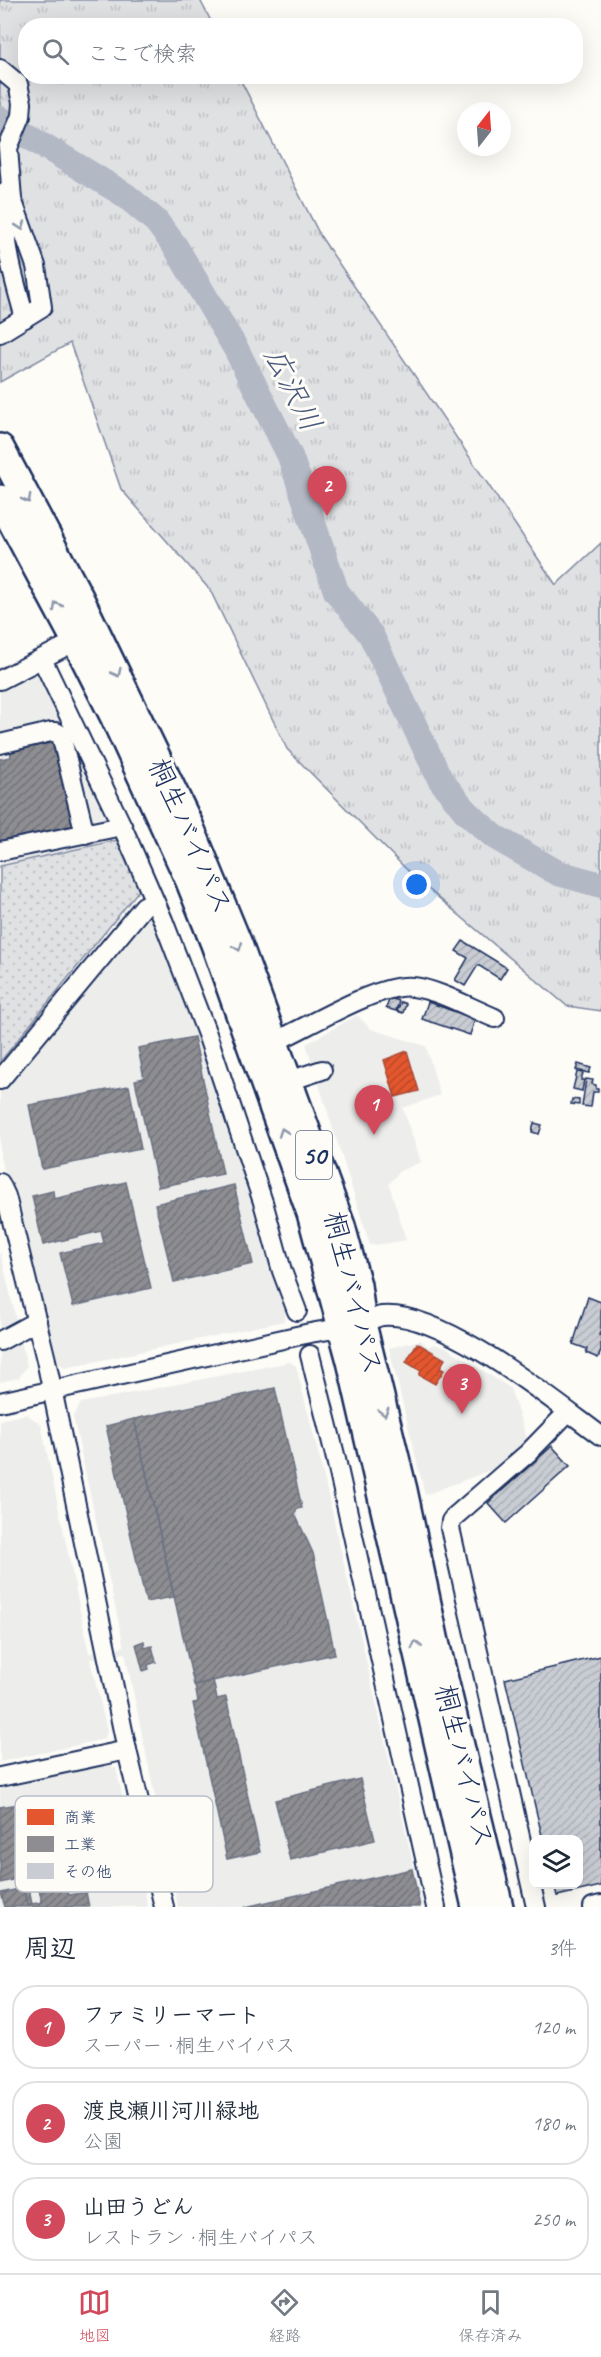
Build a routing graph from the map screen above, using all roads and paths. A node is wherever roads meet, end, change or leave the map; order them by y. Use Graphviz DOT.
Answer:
graph roads {
  1 [pos="0,69"];
  2 [pos="8,150"];
  3 [pos="25,318"];
  4 [pos="0,333"];
  5 [pos="0,448"];
  6 [pos="0,499"];
  7 [pos="76,640"];
  8 [pos="42,659"];
  9 [pos="0,680"];
  10 [pos="0,744"];
  11 [pos="122,826"];
  12 [pos="85,834"];
  13 [pos="0,851"];
  14 [pos="154,901"];
  15 [pos="495,1018"];
  16 [pos="274,1042"];
  17 [pos="322,1070"];
  18 [pos="0,1080"];
  19 [pos="289,1081"];
  20 [pos="0,1183"];
  21 [pos="297,1311"];
  22 [pos="37,1321"];
  23 [pos="352,1325"];
  24 [pos="0,1341"];
  25 [pos="310,1355"];
  26 [pos="52,1389"];
  27 [pos="0,1401"];
  28 [pos="568,1412"];
  29 [pos="601,1436"];
  30 [pos="127,1750"];
  31 [pos="0,1777"];
  32 [pos="138,1796"];
  33 [pos="160,1892"];
  34 [pos="601,1905"];
  35 [pos="164,1907"];
  36 [pos="436,1907"];
  37 [pos="476,1907"];
  38 [pos="500,1907"];
  39 [pos="536,1907"];
  40 [pos="593,1907"];
  1 -- 2 [label="street"];
  2 -- 3 [label="street"];
  2 -- 3 [label="street, one-way"];
  3 -- 4 [label="street"];
  5 -- 16 [label="highway, 桐生バイパス / 50, one-way"];
  7 -- 6 [label="highway, 桐生バイパス / 50, one-way"];
  7 -- 8 [label="street"];
  23 -- 7 [label="highway, 桐生バイパス / 50, one-way"];
  8 -- 9 [label="street"];
  8 -- 11 [label="street"];
  10 -- 12 [label="street"];
  11 -- 12 [label="street"];
  11 -- 14 [label="street"];
  12 -- 13 [label="street"];
  14 -- 18 [label="street"];
  14 -- 21 [label="street"];
  15 -- 16 [label="street"];
  16 -- 19 [label="highway, 桐生バイパス / 50"];
  17 -- 19 [label="street"];
  19 -- 23 [label="highway, 桐生バイパス / 50"];
  20 -- 22 [label="street"];
  22 -- 24 [label="street"];
  22 -- 26 [label="street"];
  23 -- 26 [label="street"];
  23 -- 28 [label="street"];
  37 -- 23 [label="highway, 桐生バイパス / 50, one-way"];
  23 -- 38 [label="highway, 桐生バイパス / 50, one-way"];
  25 -- 36 [label="street"];
  26 -- 27 [label="street"];
  26 -- 30 [label="street"];
  28 -- 29 [label="street"];
  28 -- 39 [label="street"];
  30 -- 31 [label="street"];
  30 -- 32 [label="street"];
  33 -- 35 [label="street"];
  34 -- 40 [label="street"];
}
